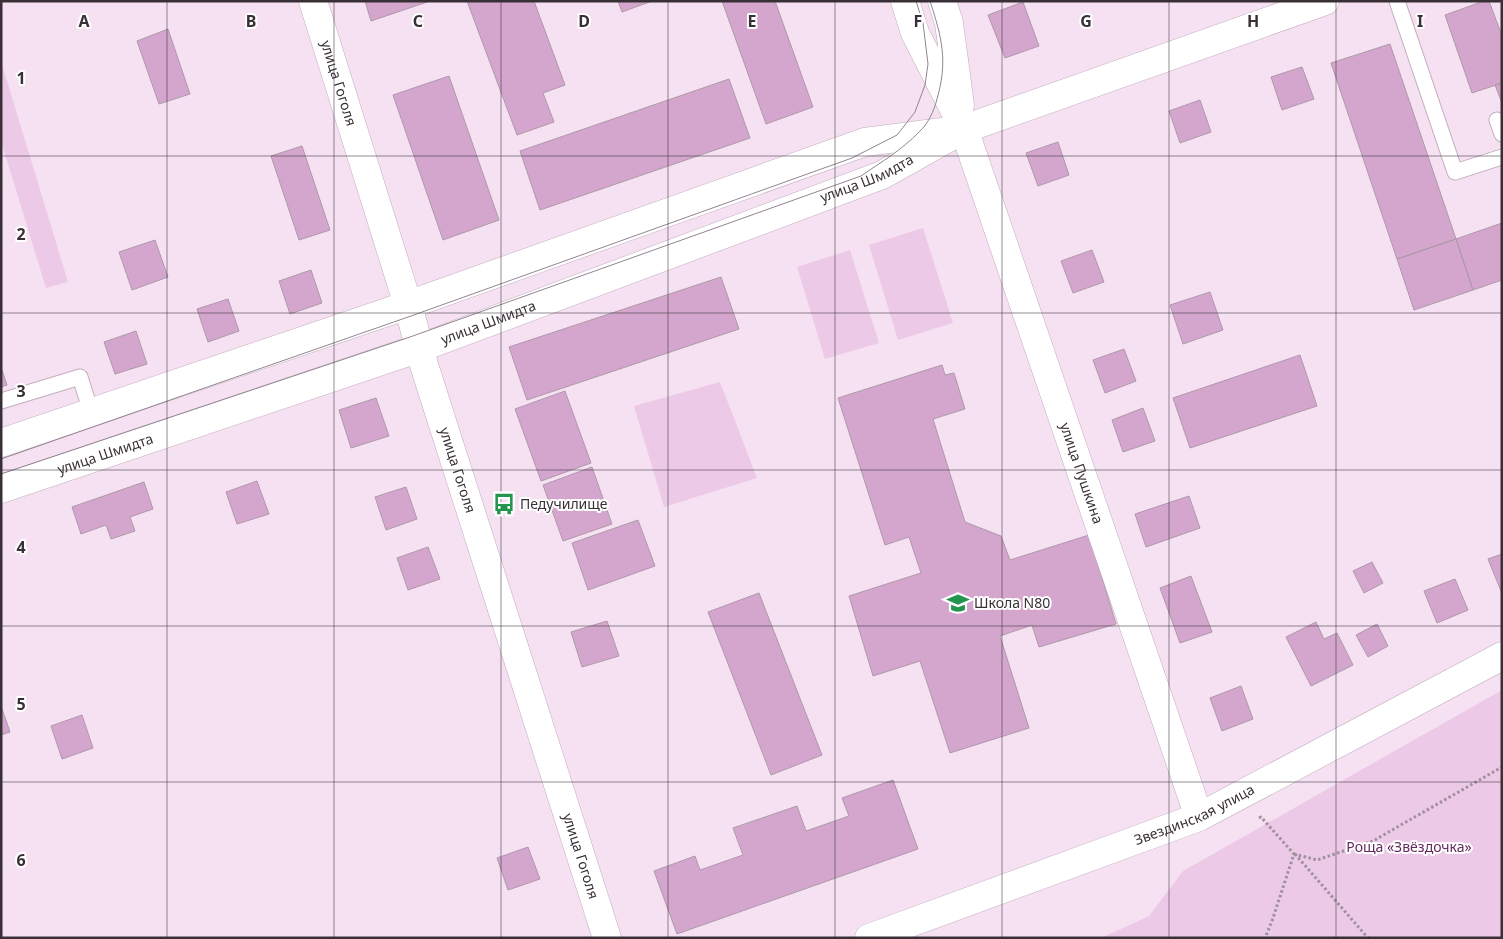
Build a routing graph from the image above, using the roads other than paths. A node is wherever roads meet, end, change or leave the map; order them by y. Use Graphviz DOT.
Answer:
graph roads {
  1 [pos="313,1"];
  2 [pos="905,1"];
  3 [pos="942,1"];
  4 [pos="1325,1"];
  5 [pos="1397,1"];
  6 [pos="964,129"];
  7 [pos="1502,157"];
  8 [pos="408,306"];
  9 [pos="420,348"];
  10 [pos="1,402"];
  11 [pos="91,412"];
  12 [pos="1,443"];
  13 [pos="1,488"];
  14 [pos="1502,656"];
  15 [pos="1199,817"];
  16 [pos="608,938"];
  17 [pos="868,938"];
  1 -- 8 [label="street, улица Гоголя"];
  2 -- 6 [label="street, улица Пушкина"];
  3 -- 6 [label="street, улица Пушкина"];
  4 -- 6 [label="street, улица Шмидта"];
  5 -- 7 [label="lane"];
  6 -- 8 [label="street, улица Шмидта"];
  6 -- 9 [label="street, улица Шмидта"];
  6 -- 15 [label="street, улица Пушкина"];
  8 -- 9 [label="street, улица Гоголя"];
  8 -- 11 [label="street, улица Шмидта"];
  9 -- 13 [label="street, улица Шмидта"];
  9 -- 16 [label="street, улица Гоголя"];
  10 -- 11 [label="lane"];
  11 -- 12 [label="street, улица Шмидта"];
  14 -- 15 [label="street, Звездинская улица"];
  15 -- 17 [label="street, Звездинская улица"];
}
